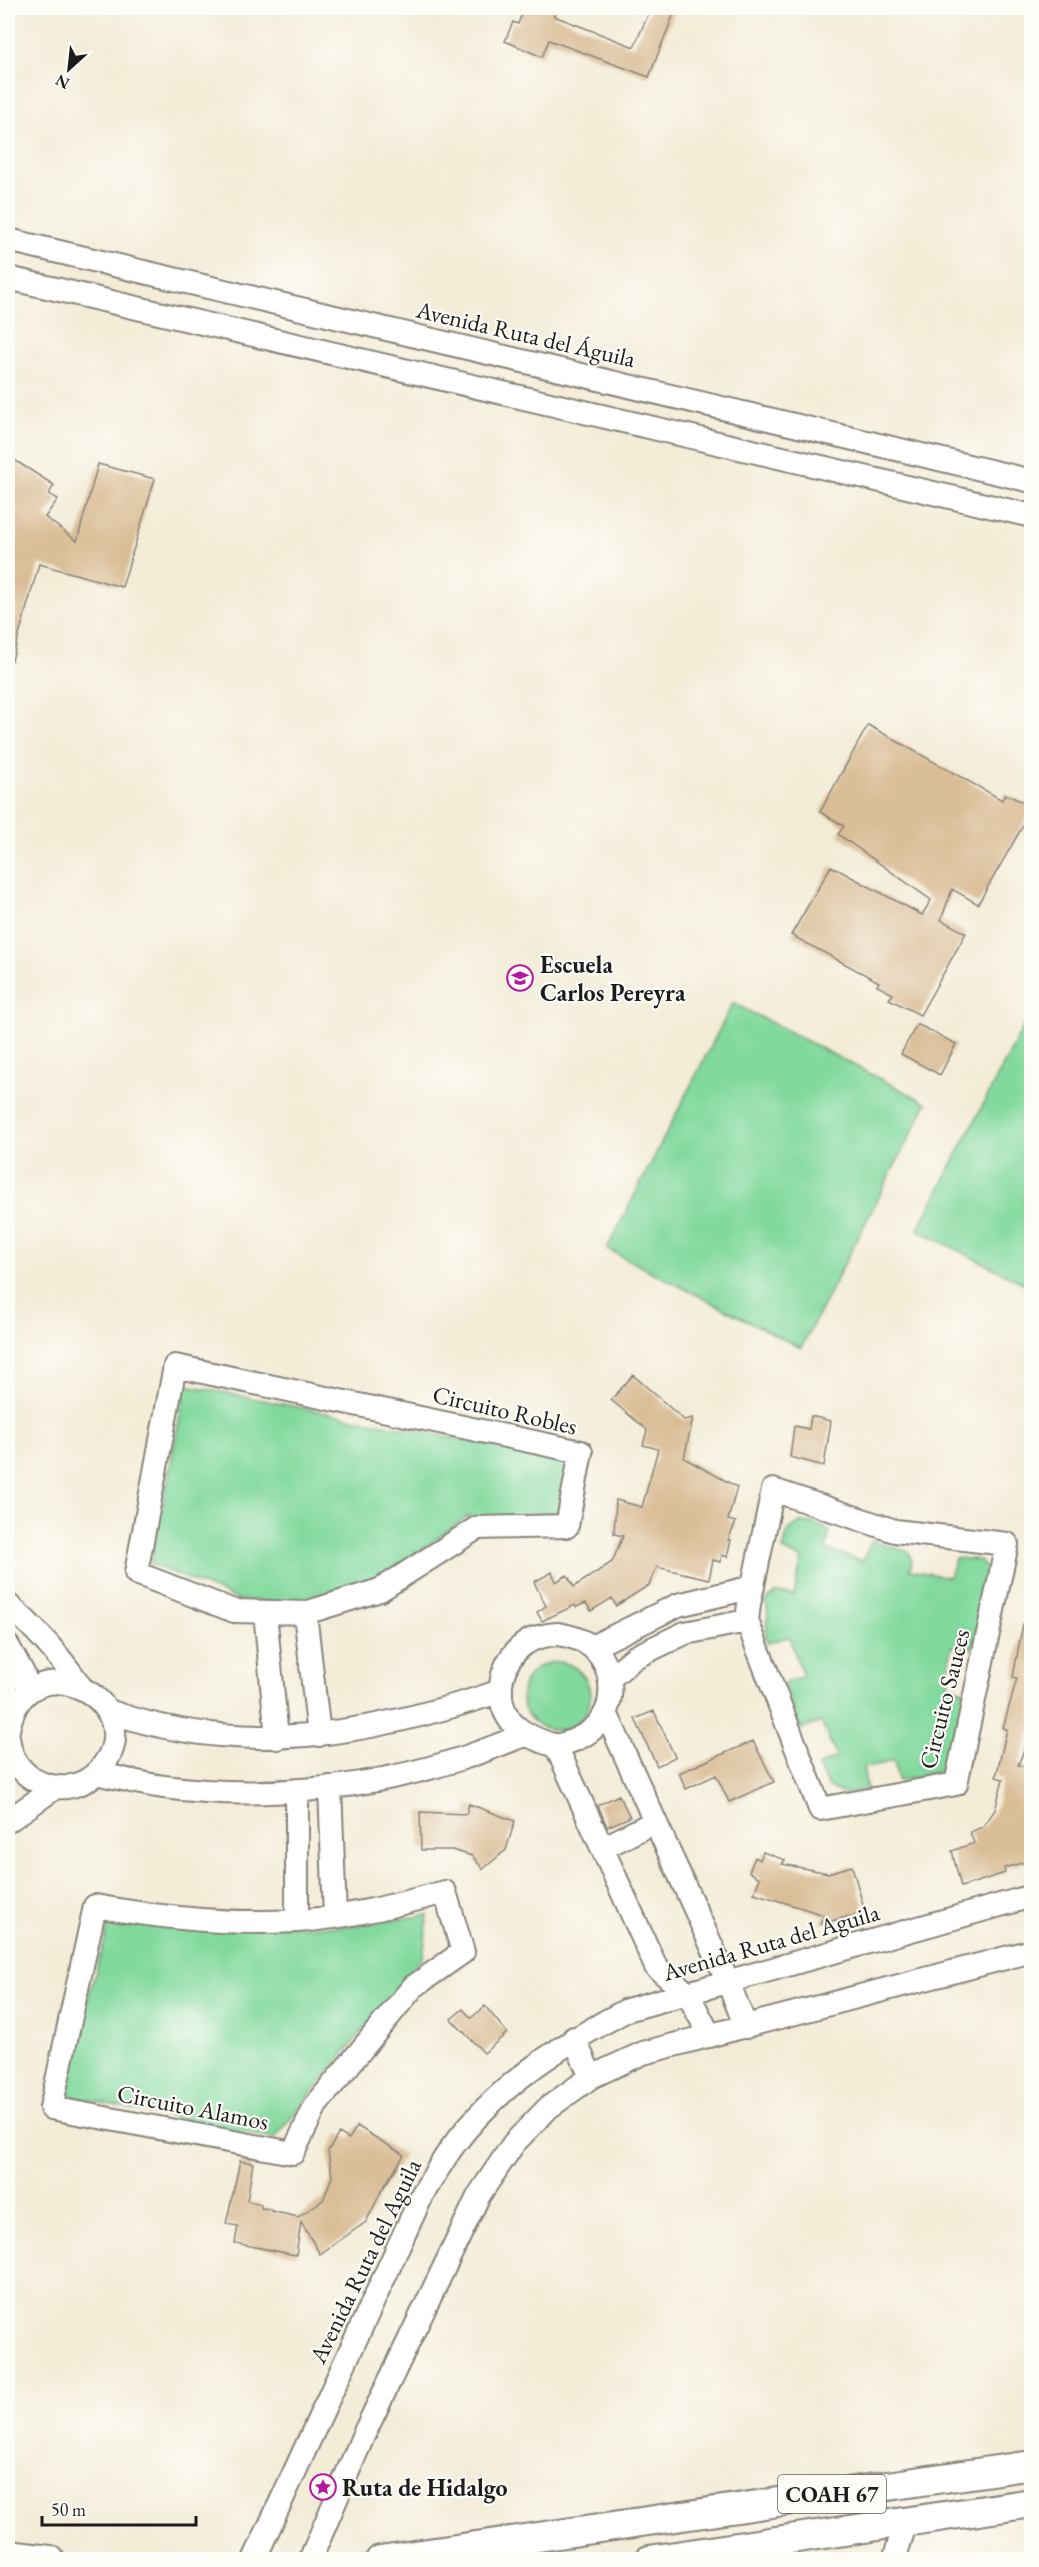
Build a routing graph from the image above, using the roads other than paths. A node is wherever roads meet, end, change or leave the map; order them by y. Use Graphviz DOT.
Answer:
graph roads {
  1 [pos="8,240"];
  2 [pos="117,266"];
  3 [pos="8,278"];
  4 [pos="109,301"];
  5 [pos="698,403"];
  6 [pos="691,437"];
  7 [pos="1032,481"];
  8 [pos="1032,516"];
  9 [pos="753,1587"];
  10 [pos="8,1605"];
  11 [pos="678,1605"];
  12 [pos="265,1612"];
  13 [pos="305,1613"];
  14 [pos="747,1621"];
  15 [pos="29,1622"];
  16 [pos="685,1633"];
  17 [pos="8,1638"];
  18 [pos="8,1646"];
  19 [pos="592,1647"];
  20 [pos="610,1678"];
  21 [pos="81,1687"];
  22 [pos="29,1691"];
  23 [pos="501,1691"];
  24 [pos="108,1712"];
  25 [pos="606,1713"];
  26 [pos="8,1730"];
  27 [pos="527,1734"];
  28 [pos="319,1735"];
  29 [pos="8,1737"];
  30 [pos="277,1738"];
  31 [pos="556,1746"];
  32 [pos="12,1770"];
  33 [pos="96,1773"];
  34 [pos="56,1787"];
  35 [pos="330,1787"];
  36 [pos="297,1790"];
  37 [pos="8,1821"];
  38 [pos="654,1822"];
  39 [pos="603,1848"];
  40 [pos="1032,1896"];
  41 [pos="334,1917"];
  42 [pos="297,1921"];
  43 [pos="1032,1951"];
  44 [pos="728,1982"];
  45 [pos="688,1994"];
  46 [pos="746,2028"];
  47 [pos="710,2036"];
  48 [pos="574,2038"];
  49 [pos="591,2077"];
  50 [pos="1032,2465"];
  51 [pos="1032,2487"];
  52 [pos="1032,2502"];
  53 [pos="968,2512"];
  54 [pos="906,2522"];
  55 [pos="8,2555"];
  56 [pos="691,2557"];
  57 [pos="50,2559"];
  58 [pos="254,2559"];
  59 [pos="310,2559"];
  60 [pos="380,2559"];
  61 [pos="649,2559"];
  62 [pos="894,2559"];
  1 -- 2 [label="street, Avenida Ruta del Águila"];
  2 -- 4 [label="street"];
  2 -- 5 [label="street, Avenida Ruta del Águila"];
  3 -- 4 [label="street"];
  4 -- 6 [label="street"];
  5 -- 6 [label="street"];
  5 -- 7 [label="street, Avenida Ruta del Águila"];
  6 -- 8 [label="street"];
  9 -- 11 [label="street"];
  9 -- 14 [label="street, Circuito Sauces"];
  9 -- 14 [label="street, Circuito Sauces"];
  10 -- 15 [label="street"];
  11 -- 16 [label="street"];
  11 -- 19 [label="street"];
  12 -- 13 [label="street, Circuito Robles"];
  12 -- 13 [label="street, Circuito Robles"];
  12 -- 30 [label="street"];
  13 -- 28 [label="street"];
  14 -- 16 [label="street"];
  15 -- 17 [label="street"];
  15 -- 21 [label="street"];
  16 -- 20 [label="street"];
  18 -- 22 [label="street"];
  19 -- 20 [label="street"];
  19 -- 23 [label="street"];
  20 -- 25 [label="street"];
  21 -- 22 [label="street"];
  21 -- 24 [label="street"];
  22 -- 26 [label="street"];
  23 -- 27 [label="street"];
  23 -- 28 [label="street"];
  24 -- 30 [label="street"];
  24 -- 33 [label="street"];
  25 -- 31 [label="street"];
  25 -- 38 [label="street"];
  27 -- 31 [label="street"];
  27 -- 35 [label="street"];
  28 -- 30 [label="street"];
  29 -- 32 [label="street"];
  31 -- 39 [label="street"];
  32 -- 34 [label="street"];
  33 -- 34 [label="street"];
  33 -- 36 [label="street"];
  34 -- 37 [label="street"];
  35 -- 36 [label="street"];
  35 -- 41 [label="street"];
  36 -- 42 [label="street"];
  38 -- 39 [label="street"];
  38 -- 44 [label="street"];
  39 -- 45 [label="street"];
  40 -- 44 [label="street, Avenida Ruta del Aguila"];
  41 -- 42 [label="street, Circuito Alamos"];
  41 -- 42 [label="street, Circuito Alamos"];
  43 -- 46 [label="street"];
  44 -- 45 [label="street, Avenida Ruta del Aguila"];
  44 -- 46 [label="street"];
  45 -- 47 [label="street"];
  45 -- 48 [label="street, Avenida Ruta del Aguila"];
  46 -- 47 [label="street"];
  47 -- 49 [label="street"];
  48 -- 49 [label="street"];
  48 -- 58 [label="street, Avenida Ruta del Aguila"];
  49 -- 59 [label="street"];
  50 -- 60 [label="main road, COAH 67"];
  51 -- 53 [label="main road"];
  52 -- 53 [label="main road, COAH 67"];
  53 -- 54 [label="main road, COAH 67"];
  54 -- 56 [label="main road, COAH 67"];
  54 -- 62 [label="street"];
  55 -- 57 [label="main road"];
  56 -- 61 [label="main road, COAH 67"];
}
